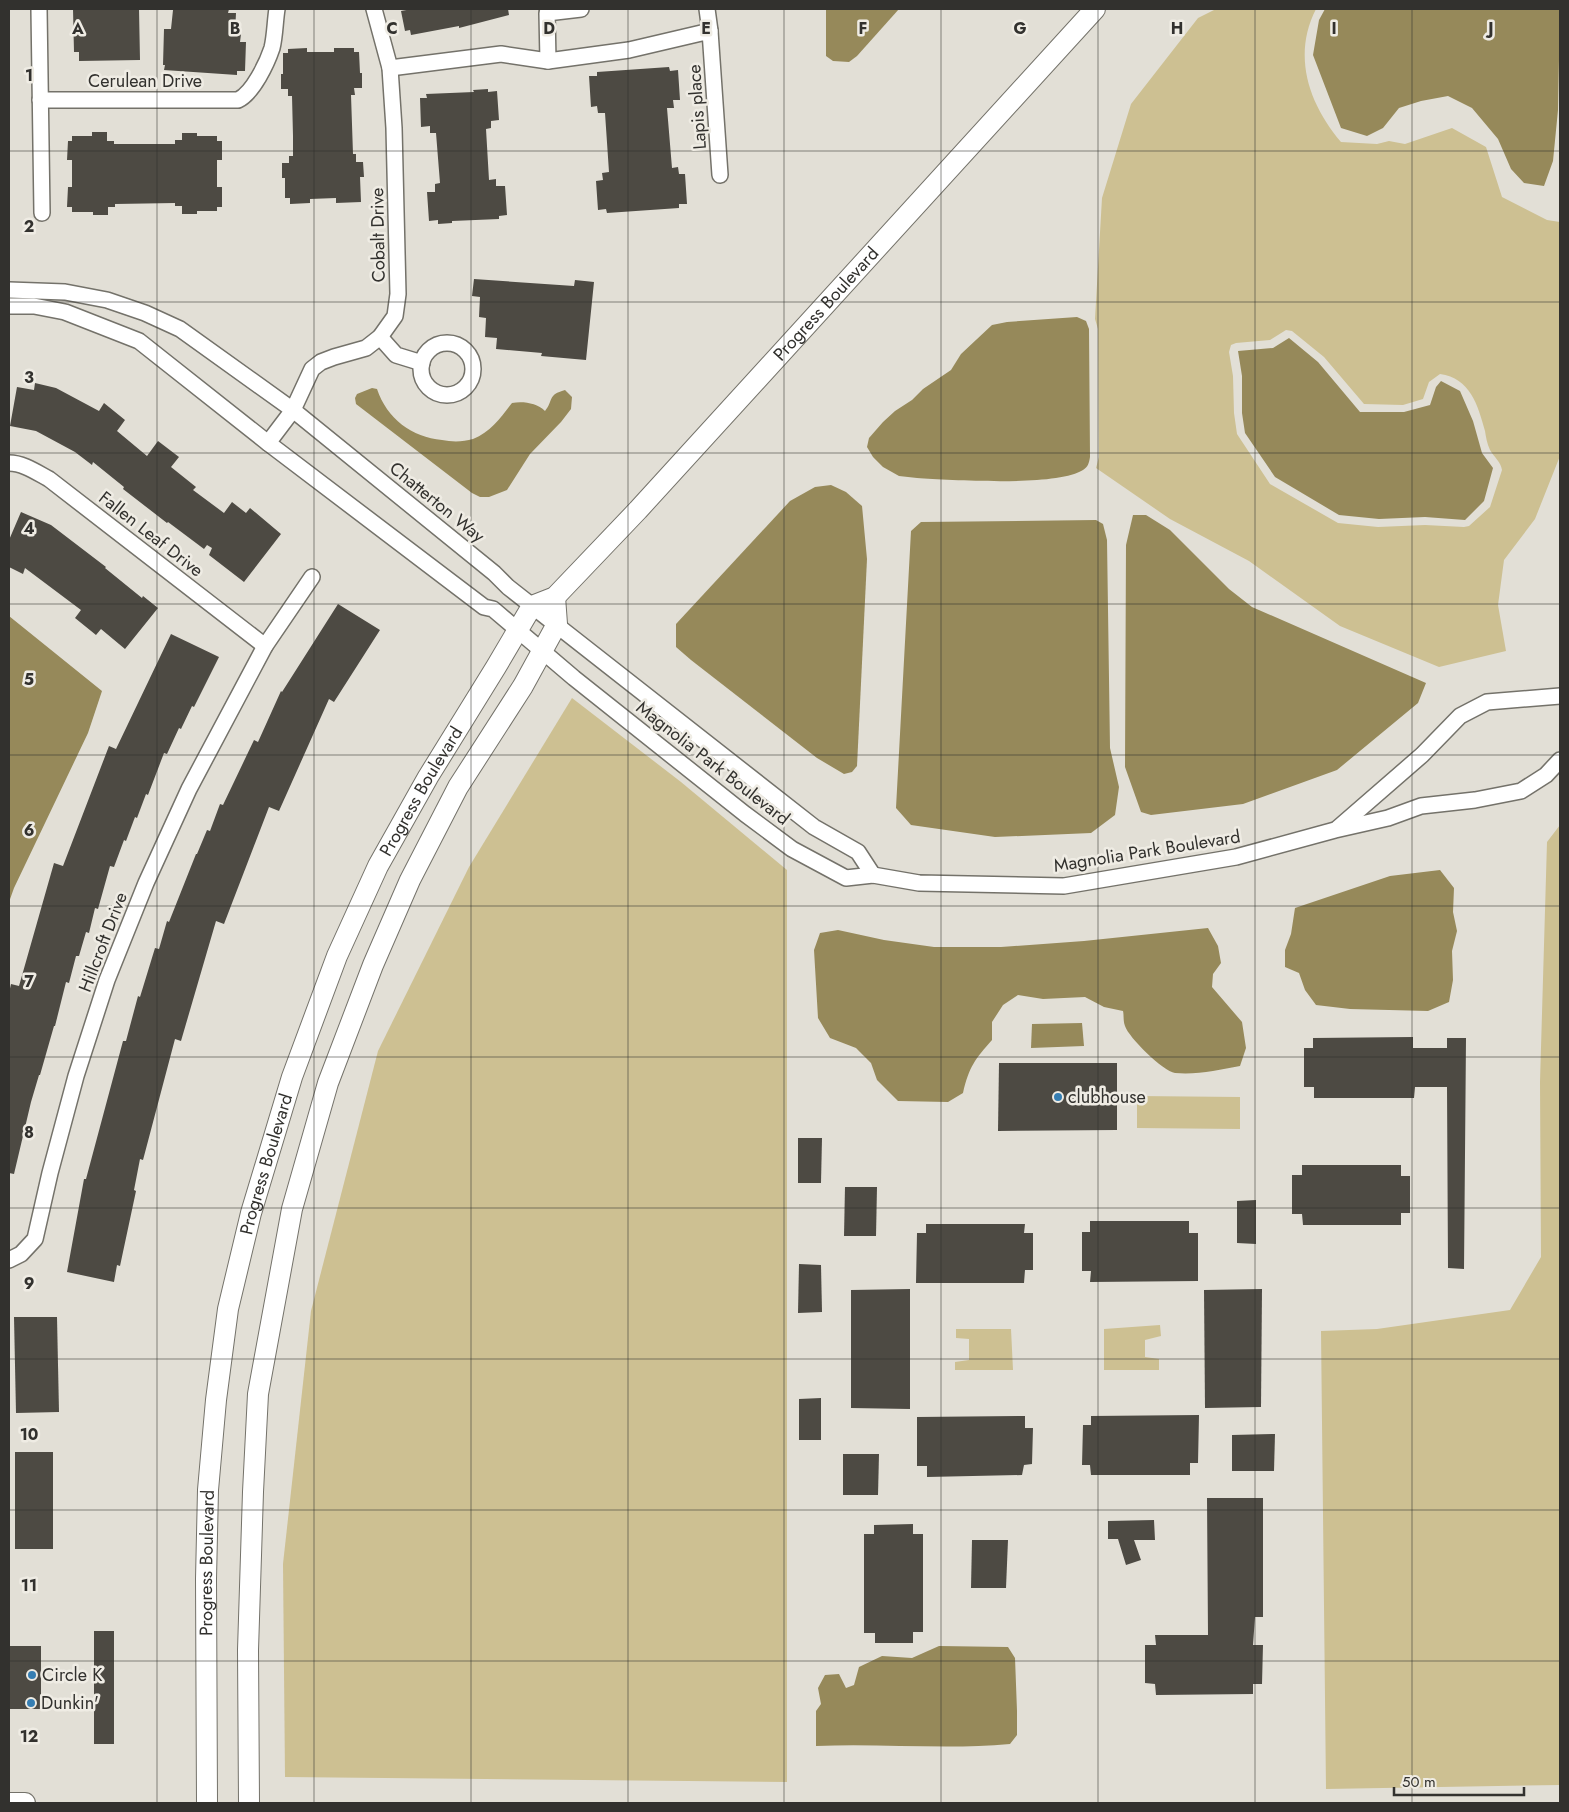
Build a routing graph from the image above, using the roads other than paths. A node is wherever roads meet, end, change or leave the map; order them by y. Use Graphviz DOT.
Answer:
graph roads {
  1 [pos="39,9"];
  2 [pos="277,9"];
  3 [pos="374,9"];
  4 [pos="581,9"];
  5 [pos="707,9"];
  6 [pos="1095,9"];
  7 [pos="710,31"];
  8 [pos="548,61"];
  9 [pos="390,68"];
  10 [pos="40,100"];
  11 [pos="720,175"];
  12 [pos="42,212"];
  13 [pos="9,290"];
  14 [pos="9,306"];
  15 [pos="380,337"];
  16 [pos="422,363"];
  17 [pos="293,410"];
  18 [pos="268,443"];
  19 [pos="9,463"];
  20 [pos="312,578"];
  21 [pos="555,597"];
  22 [pos="532,606"];
  23 [pos="557,624"];
  24 [pos="518,630"];
  25 [pos="265,646"];
  26 [pos="542,652"];
  27 [pos="1560,696"];
  28 [pos="1560,760"];
  29 [pos="1335,830"];
  30 [pos="873,874"];
  31 [pos="9,1260"];
  32 [pos="9,1803"];
  33 [pos="25,1803"];
  34 [pos="207,1803"];
  35 [pos="249,1803"];
  1 -- 10 [label="street"];
  2 -- 10 [label="street, Cerulean Drive"];
  3 -- 9 [label="street, Cobalt Drive"];
  4 -- 8 [label="street"];
  5 -- 7 [label="street, Lapis place"];
  6 -- 21 [label="main road, Progress Boulevard"];
  7 -- 8 [label="street"];
  7 -- 11 [label="street, Lapis place"];
  8 -- 9 [label="street"];
  9 -- 15 [label="street, Cobalt Drive"];
  10 -- 12 [label="street"];
  13 -- 17 [label="street, Chatterton Way"];
  14 -- 18 [label="street"];
  15 -- 16 [label="street"];
  15 -- 17 [label="street, Cobalt Drive"];
  17 -- 18 [label="street"];
  17 -- 22 [label="street, Chatterton Way"];
  18 -- 24 [label="street, Magnolia Park Boulevard"];
  19 -- 25 [label="street, Fallen Leaf Drive"];
  20 -- 25 [label="street, Hillcroft Drive"];
  21 -- 22 [label="main road, Progress Boulevard"];
  21 -- 23 [label="main road"];
  22 -- 23 [label="street, Chatterton Way"];
  22 -- 24 [label="main road, Progress Boulevard"];
  23 -- 26 [label="main road, Progress Boulevard"];
  23 -- 30 [label="street, Magnolia Park Boulevard"];
  24 -- 26 [label="street, Magnolia Park Boulevard"];
  24 -- 34 [label="main road, Progress Boulevard"];
  25 -- 31 [label="street, Hillcroft Drive"];
  26 -- 30 [label="street, Magnolia Park Boulevard"];
  26 -- 35 [label="main road, Progress Boulevard"];
  27 -- 29 [label="street, Magnolia Park Boulevard"];
  28 -- 29 [label="street, Magnolia Park Boulevard"];
  29 -- 30 [label="street, Magnolia Park Boulevard"];
  32 -- 33 [label="main road"];
}
